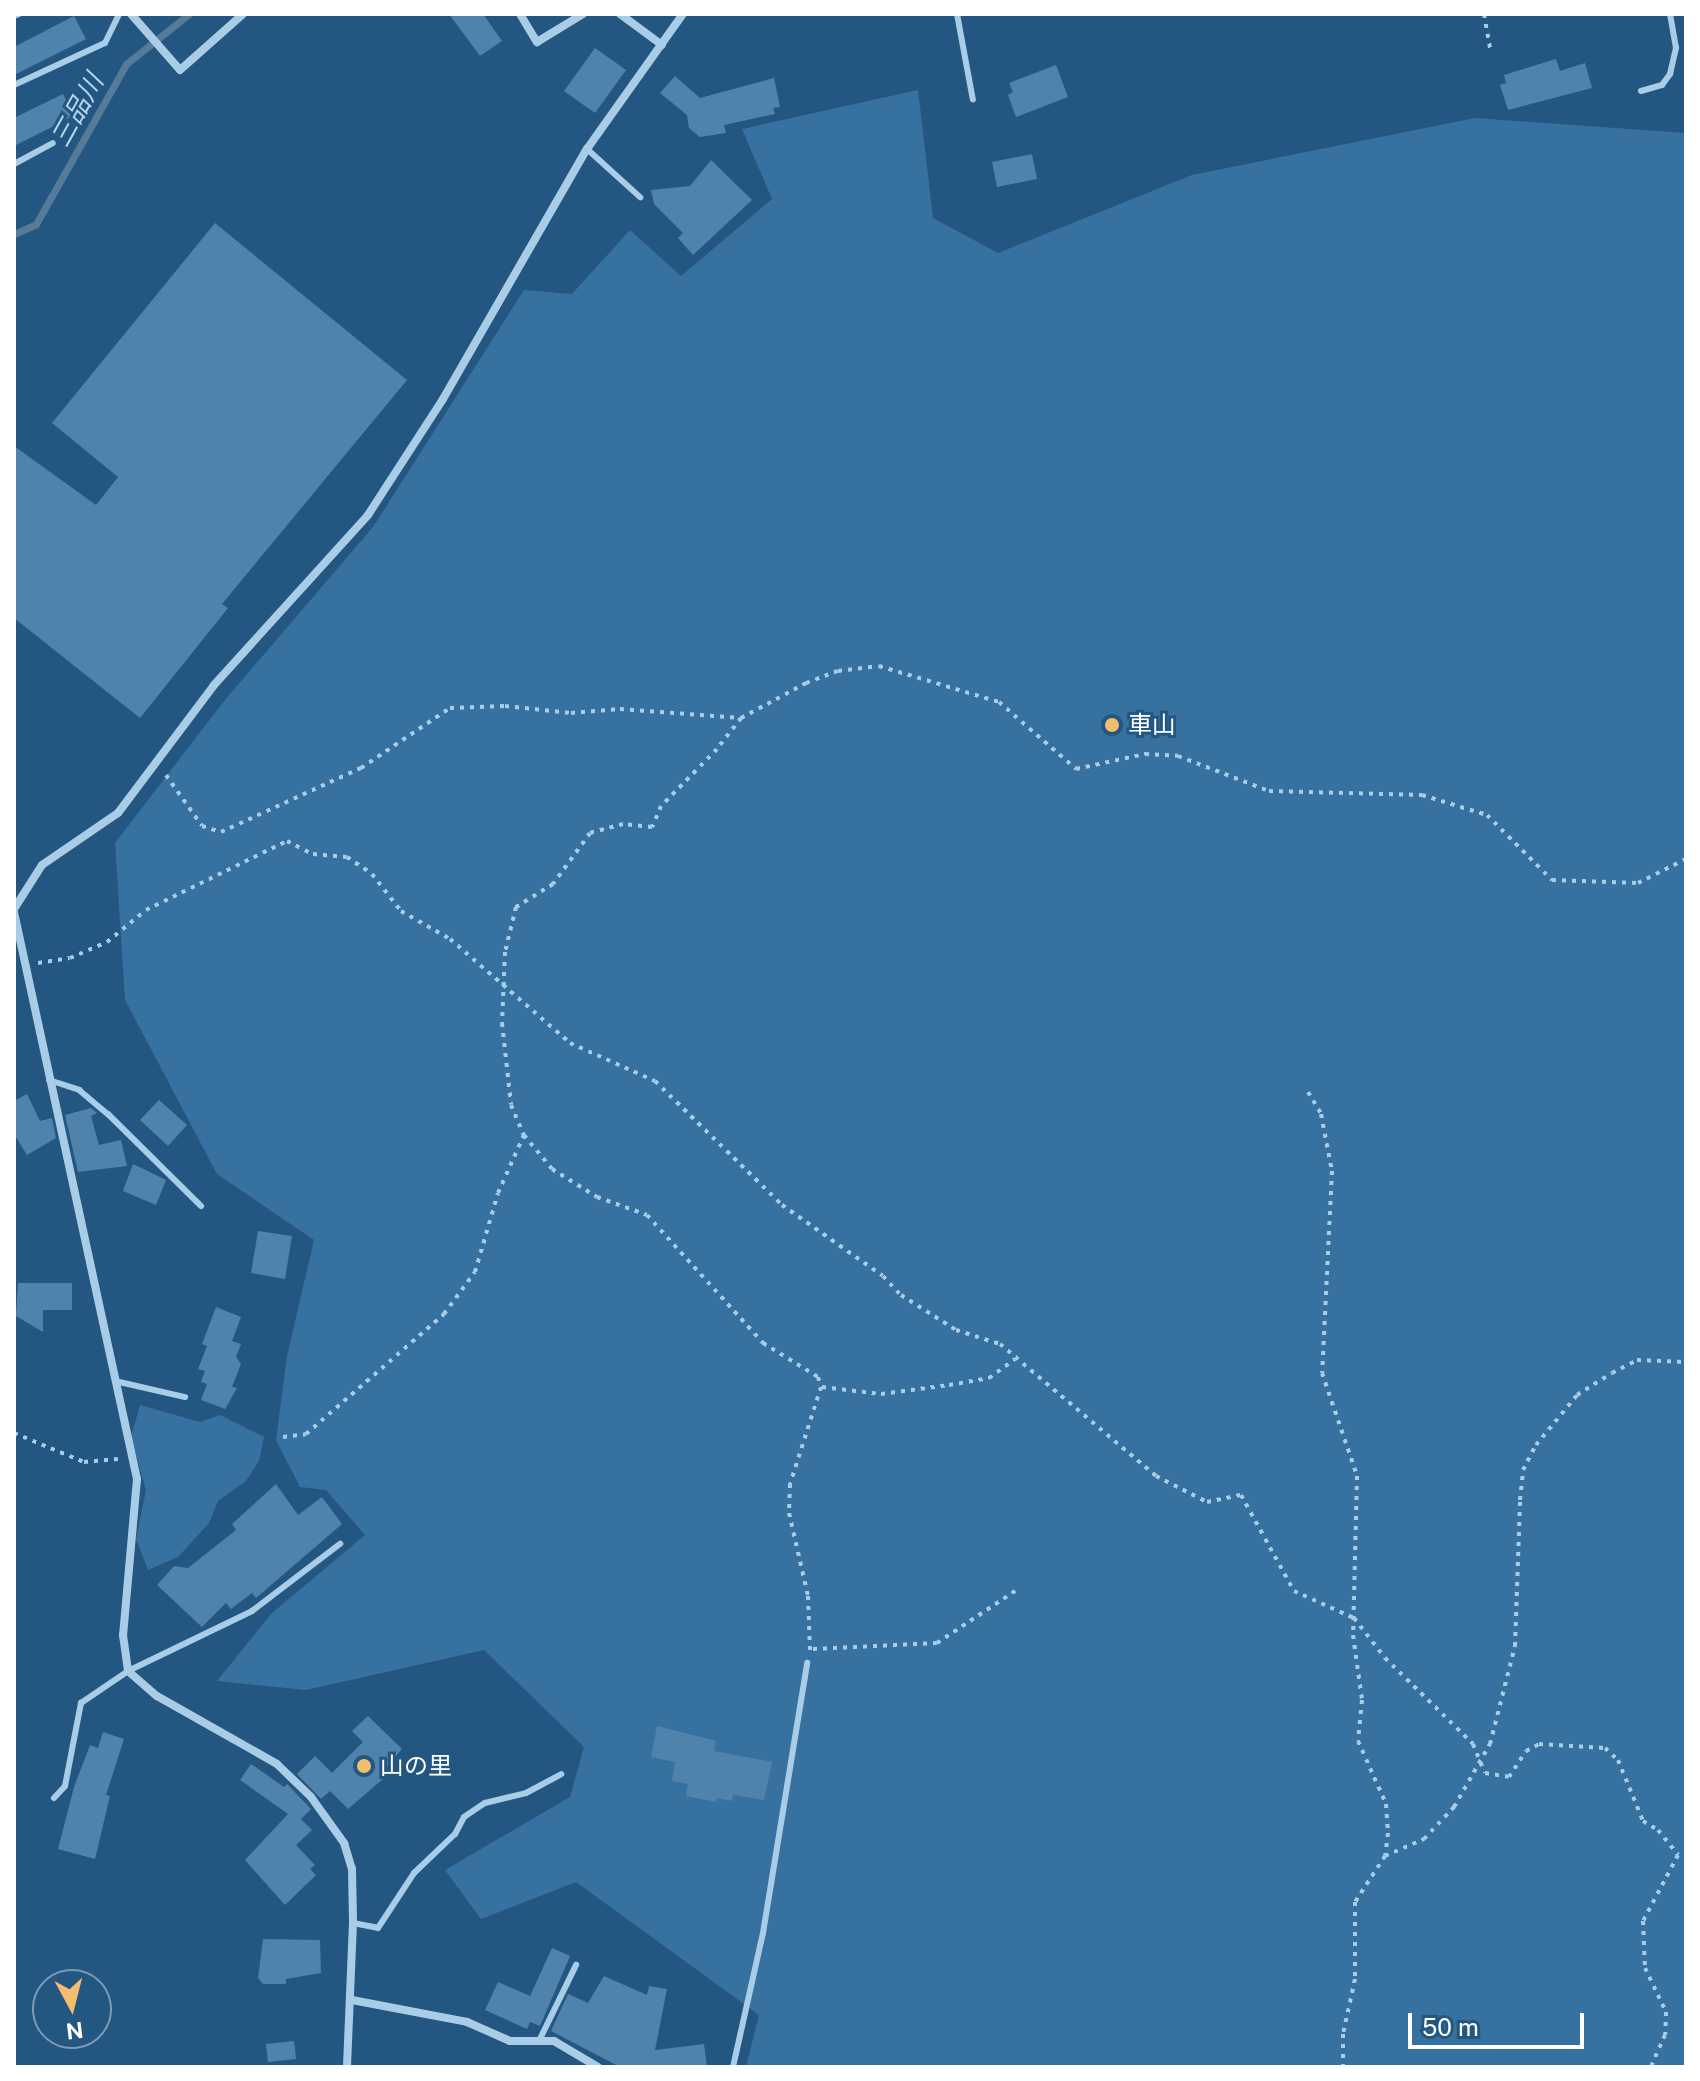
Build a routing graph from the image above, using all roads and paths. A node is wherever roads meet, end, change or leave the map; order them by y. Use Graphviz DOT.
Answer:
graph roads {
  1 [pos="119,14"];
  2 [pos="131,14"];
  3 [pos="243,14"];
  4 [pos="520,14"];
  5 [pos="583,14"];
  6 [pos="620,14"];
  7 [pos="683,14"];
  8 [pos="957,14"];
  9 [pos="1484,14"];
  10 [pos="1670,14"];
  11 [pos="662,45"];
  12 [pos="1490,48"];
  13 [pos="14,85"];
  14 [pos="1641,91"];
  15 [pos="973,100"];
  16 [pos="53,143"];
  17 [pos="587,149"];
  18 [pos="14,164"];
  19 [pos="640,197"];
  20 [pos="741,718"];
  21 [pos="158,763"];
  22 [pos="1686,859"];
  23 [pos="14,911"];
  24 [pos="24,966"];
  25 [pos="503,981"];
  26 [pos="49,1080"];
  27 [pos="1308,1092"];
  28 [pos="524,1135"];
  29 [pos="201,1206"];
  30 [pos="1015,1359"];
  31 [pos="1686,1362"];
  32 [pos="115,1381"];
  33 [pos="821,1387"];
  34 [pos="185,1397"];
  35 [pos="14,1433"];
  36 [pos="283,1437"];
  37 [pos="131,1458"];
  38 [pos="340,1544"];
  39 [pos="1015,1591"];
  40 [pos="1354,1618"];
  41 [pos="810,1649"];
  42 [pos="807,1663"];
  43 [pos="128,1671"];
  44 [pos="1478,1763"];
  45 [pos="561,1774"];
  46 [pos="54,1798"];
  47 [pos="1385,1856"];
  48 [pos="353,1923"];
  49 [pos="576,1965"];
  50 [pos="352,2000"];
  51 [pos="539,2041"];
  52 [pos="347,2067"];
  53 [pos="598,2067"];
  54 [pos="733,2067"];
  55 [pos="1343,2067"];
  56 [pos="1651,2067"];
  1 -- 13 [label="lane"];
  2 -- 3 [label="street"];
  4 -- 5 [label="street"];
  6 -- 11 [label="street"];
  7 -- 11 [label="street"];
  8 -- 15 [label="lane"];
  9 -- 12 [label="path"];
  10 -- 14 [label="lane"];
  11 -- 17 [label="street"];
  16 -- 18 [label="lane"];
  17 -- 19 [label="lane"];
  17 -- 21 [label="street"];
  20 -- 21 [label="path"];
  20 -- 22 [label="path"];
  20 -- 25 [label="path"];
  21 -- 23 [label="street"];
  23 -- 24 [label="street"];
  24 -- 25 [label="path"];
  24 -- 26 [label="street"];
  25 -- 28 [label="path"];
  25 -- 30 [label="path"];
  26 -- 29 [label="lane"];
  26 -- 32 [label="street"];
  27 -- 40 [label="path"];
  28 -- 33 [label="path"];
  28 -- 36 [label="path"];
  30 -- 33 [label="path"];
  30 -- 40 [label="path"];
  31 -- 44 [label="path"];
  32 -- 34 [label="lane"];
  32 -- 37 [label="street"];
  33 -- 41 [label="path"];
  35 -- 37 [label="path"];
  37 -- 43 [label="street"];
  38 -- 43 [label="lane"];
  39 -- 41 [label="path"];
  40 -- 44 [label="path"];
  40 -- 47 [label="path"];
  41 -- 42 [label="path"];
  42 -- 54 [label="lane"];
  43 -- 46 [label="lane"];
  43 -- 48 [label="street"];
  44 -- 47 [label="path"];
  44 -- 56 [label="path"];
  45 -- 48 [label="lane"];
  47 -- 55 [label="path"];
  48 -- 50 [label="street"];
  49 -- 51 [label="lane"];
  50 -- 51 [label="street"];
  50 -- 52 [label="street"];
  51 -- 53 [label="street"];
}
